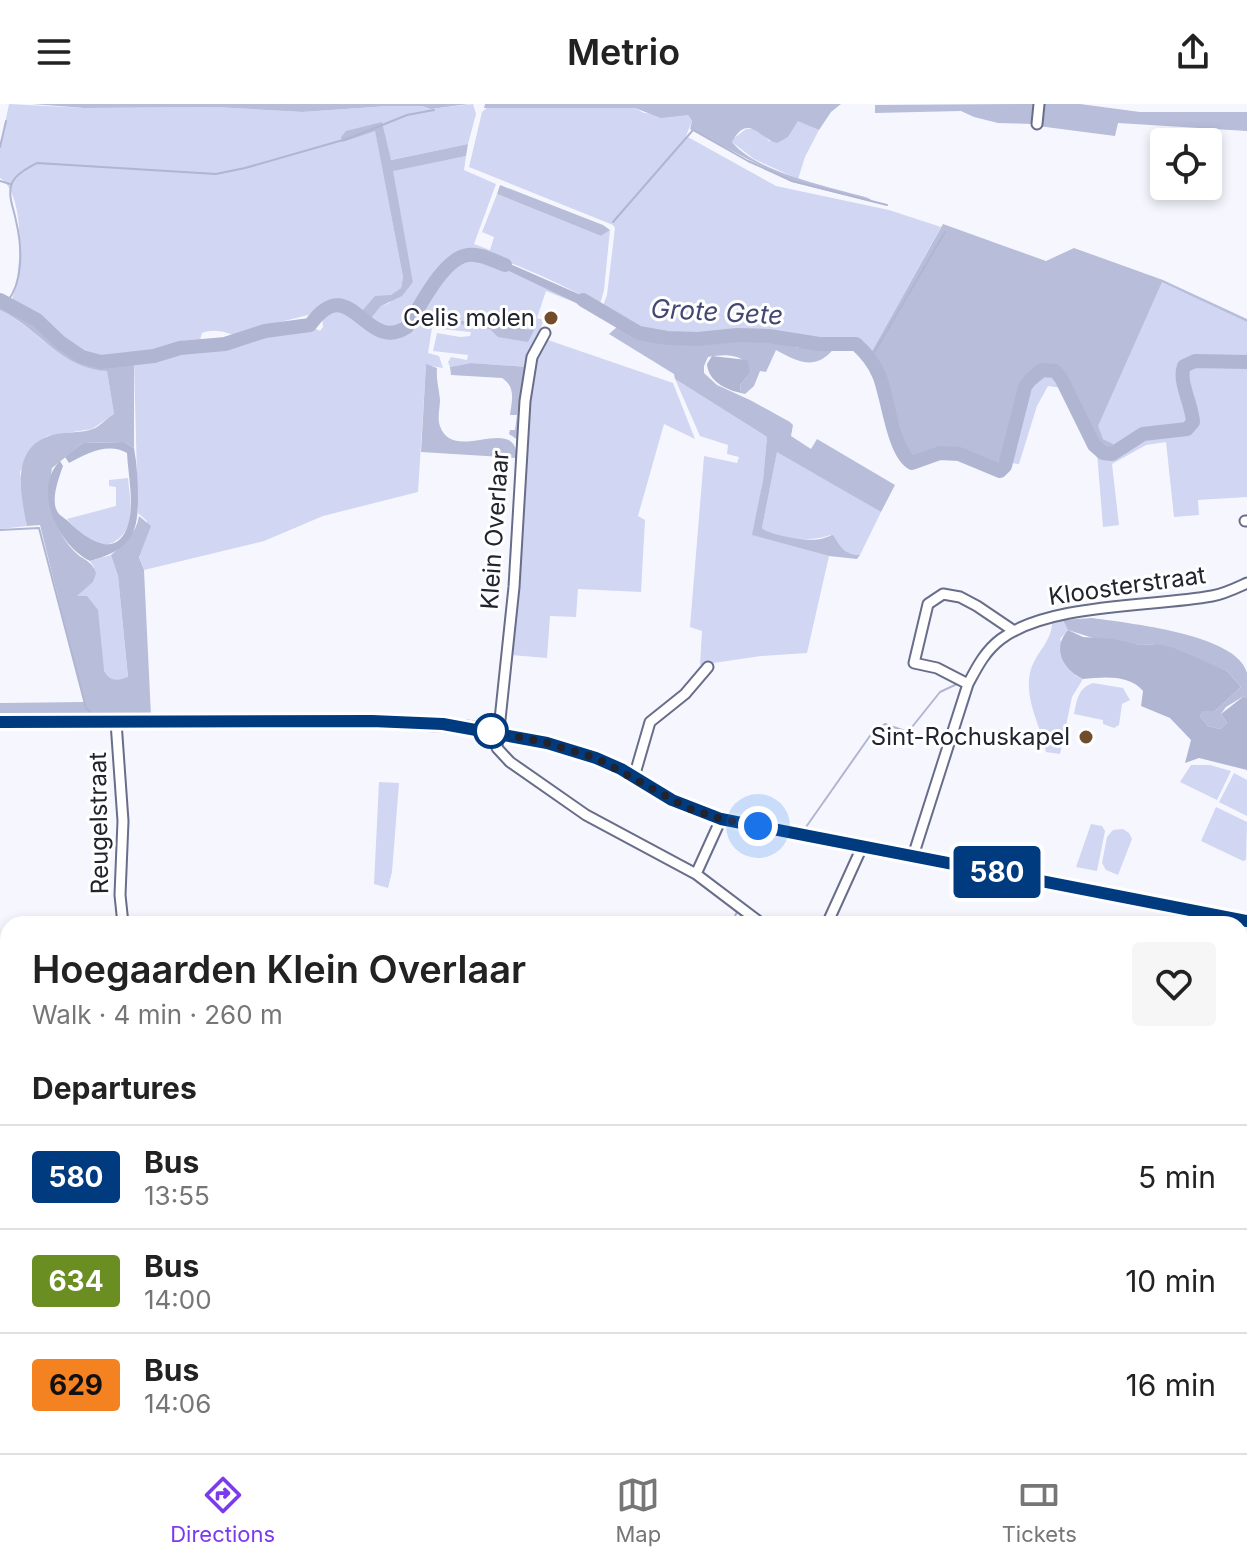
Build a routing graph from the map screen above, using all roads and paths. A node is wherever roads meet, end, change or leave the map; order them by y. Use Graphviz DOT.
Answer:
graph roads {
  1 [pos="1039,104"];
  2 [pos="1037,124"];
  3 [pos="545,333"];
  4 [pos="1247,583"];
  5 [pos="1014,631"];
  6 [pos="708,667"];
  7 [pos="968,684"];
  8 [pos="0,722"];
  9 [pos="116,722"];
  10 [pos="497,732"];
  11 [pos="634,777"];
  12 [pos="721,819"];
  13 [pos="862,847"];
  14 [pos="913,856"];
  15 [pos="696,874"];
  16 [pos="122,916"];
  17 [pos="751,916"];
  18 [pos="831,916"];
  19 [pos="1221,916"];
  1 -- 2 [label="street"];
  3 -- 10 [label="street, Klein Overlaar"];
  4 -- 5 [label="street, Kloosterstraat"];
  5 -- 7 [label="street, Kloosterstraat"];
  5 -- 7 [label="street"];
  6 -- 11 [label="street"];
  7 -- 14 [label="street, Kloosterstraat"];
  8 -- 9 [label="main road"];
  9 -- 10 [label="main road"];
  9 -- 16 [label="street, Reugelstraat"];
  10 -- 11 [label="main road"];
  10 -- 15 [label="street"];
  11 -- 12 [label="main road"];
  12 -- 13 [label="main road"];
  12 -- 15 [label="street"];
  13 -- 14 [label="main road"];
  13 -- 18 [label="street"];
  14 -- 19 [label="main road"];
  15 -- 17 [label="street"];
}
